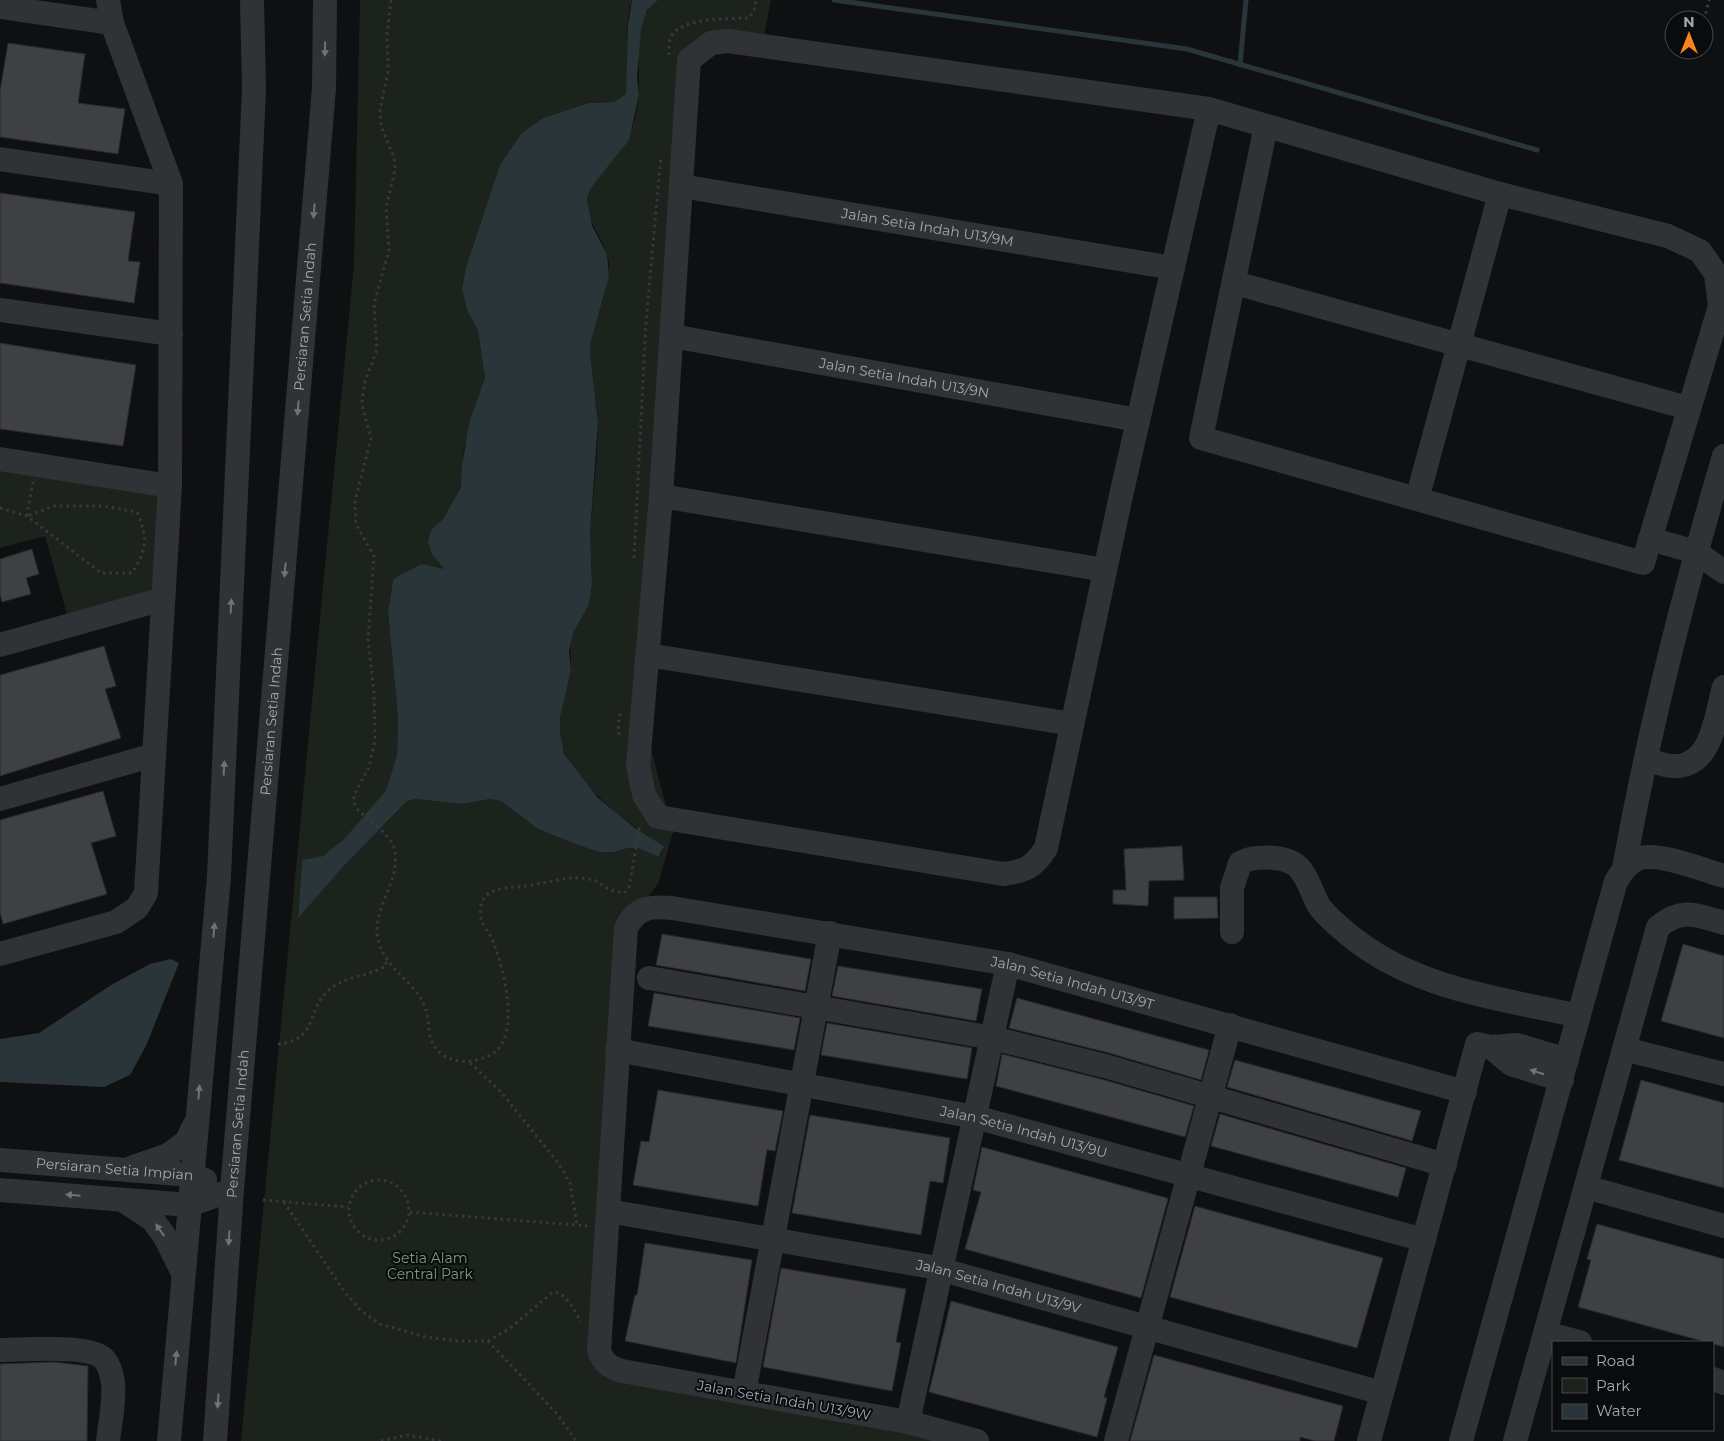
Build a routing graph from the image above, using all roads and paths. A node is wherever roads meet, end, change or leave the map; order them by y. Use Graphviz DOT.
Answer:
graph roads {
  1 [pos="252,0"];
  2 [pos="325,0"];
  3 [pos="391,0"];
  4 [pos="756,0"];
  5 [pos="0,10"];
  6 [pos="110,11"];
  7 [pos="754,11"];
  8 [pos="1209,109"];
  9 [pos="1266,126"];
  10 [pos="0,159"];
  11 [pos="170,184"];
  12 [pos="681,186"];
  13 [pos="1500,194"];
  14 [pos="1173,268"];
  15 [pos="1234,283"];
  16 [pos="0,310"];
  17 [pos="170,334"];
  18 [pos="672,336"];
  19 [pos="1459,346"];
  20 [pos="1688,408"];
  21 [pos="1138,420"];
  22 [pos="1724,456"];
  23 [pos="0,460"];
  24 [pos="35,465"];
  25 [pos="170,486"];
  26 [pos="660,496"];
  27 [pos="1417,499"];
  28 [pos="0,508"];
  29 [pos="27,516"];
  30 [pos="1715,522"];
  31 [pos="1650,539"];
  32 [pos="1696,552"];
  33 [pos="1105,570"];
  34 [pos="1724,572"];
  35 [pos="164,600"];
  36 [pos="0,645"];
  37 [pos="648,655"];
  38 [pos="1724,687"];
  39 [pos="1072,724"];
  40 [pos="154,755"];
  41 [pos="1646,760"];
  42 [pos="0,799"];
  43 [pos="640,822"];
  44 [pos="1624,868"];
  45 [pos="1724,876"];
  46 [pos="1724,923"];
  47 [pos="1232,932"];
  48 [pos="830,934"];
  49 [pos="1,950"];
  50 [pos="386,958"];
  51 [pos="1008,964"];
  52 [pos="649,978"];
  53 [pos="816,1007"];
  54 [pos="1579,1016"];
  55 [pos="1230,1025"];
  56 [pos="993,1038"];
  57 [pos="278,1044"];
  58 [pos="1624,1049"];
  59 [pos="618,1050"];
  60 [pos="469,1063"];
  61 [pos="1564,1070"];
  62 [pos="1724,1074"];
  63 [pos="802,1084"];
  64 [pos="1465,1092"];
  65 [pos="1210,1097"];
  66 [pos="975,1117"];
  67 [pos="196,1122"];
  68 [pos="0,1160"];
  69 [pos="1445,1165"];
  70 [pos="122,1171"];
  71 [pos="191,1175"];
  72 [pos="1189,1175"];
  73 [pos="1586,1187"];
  74 [pos="0,1190"];
  75 [pos="232,1190"];
  76 [pos="121,1199"];
  77 [pos="263,1200"];
  78 [pos="284,1202"];
  79 [pos="189,1205"];
  80 [pos="348,1207"];
  81 [pos="410,1212"];
  82 [pos="607,1219"];
  83 [pos="577,1225"];
  84 [pos="1724,1226"];
  85 [pos="773,1239"];
  86 [pos="1424,1240"];
  87 [pos="942,1269"];
  88 [pos="183,1273"];
  89 [pos="585,1327"];
  90 [pos="1147,1327"];
  91 [pos="1545,1333"];
  92 [pos="488,1341"];
  93 [pos="1576,1341"];
  94 [pos="0,1350"];
  95 [pos="599,1351"];
  96 [pos="744,1393"];
  97 [pos="1382,1393"];
  98 [pos="908,1422"];
  99 [pos="108,1441"];
  100 [pos="169,1441"];
  101 [pos="215,1441"];
  102 [pos="381,1441"];
  103 [pos="442,1441"];
  104 [pos="576,1441"];
  105 [pos="977,1441"];
  106 [pos="1116,1441"];
  107 [pos="1369,1441"];
  108 [pos="1461,1441"];
  109 [pos="1516,1441"];
  67 -- 1 [label="street, one-way"];
  2 -- 75 [label="street, Persiaran Setia Indah, one-way"];
  3 -- 50 [label="path"];
  4 -- 7 [label="path"];
  5 -- 6 [label="street"];
  6 -- 11 [label="street"];
  8 -- 9 [label="street"];
  8 -- 12 [label="street"];
  8 -- 14 [label="street"];
  9 -- 13 [label="street"];
  9 -- 15 [label="street"];
  10 -- 11 [label="street"];
  11 -- 17 [label="street"];
  12 -- 14 [label="street, Jalan Setia Indah U13/9M"];
  12 -- 18 [label="street"];
  13 -- 19 [label="street"];
  13 -- 20 [label="street"];
  14 -- 21 [label="street"];
  15 -- 19 [label="street"];
  15 -- 27 [label="street"];
  16 -- 17 [label="street"];
  17 -- 25 [label="street"];
  18 -- 21 [label="street, Jalan Setia Indah U13/9N"];
  18 -- 26 [label="street"];
  19 -- 20 [label="street"];
  19 -- 27 [label="street"];
  20 -- 31 [label="street"];
  21 -- 33 [label="street"];
  22 -- 30 [label="street"];
  23 -- 24 [label="street"];
  24 -- 25 [label="street"];
  24 -- 29 [label="path"];
  25 -- 35 [label="street"];
  26 -- 33 [label="street"];
  26 -- 37 [label="street"];
  27 -- 31 [label="street"];
  28 -- 29 [label="path"];
  29 -- 29 [label="path"];
  30 -- 32 [label="street"];
  31 -- 32 [label="street"];
  32 -- 34 [label="street"];
  32 -- 41 [label="street"];
  33 -- 39 [label="street"];
  35 -- 36 [label="street"];
  35 -- 40 [label="street"];
  37 -- 39 [label="street"];
  37 -- 39 [label="street"];
  38 -- 41 [label="street"];
  40 -- 42 [label="street"];
  40 -- 49 [label="street"];
  41 -- 44 [label="street"];
  43 -- 60 [label="path"];
  44 -- 45 [label="street"];
  44 -- 54 [label="street"];
  46 -- 58 [label="street"];
  47 -- 54 [label="street"];
  48 -- 51 [label="street, Jalan Setia Indah U13/9T"];
  48 -- 53 [label="street"];
  48 -- 59 [label="street, Jalan Setia Indah U13/9T"];
  50 -- 57 [label="path"];
  50 -- 60 [label="path"];
  51 -- 55 [label="street, Jalan Setia Indah U13/9T"];
  51 -- 56 [label="street"];
  52 -- 53 [label="street"];
  53 -- 56 [label="street"];
  53 -- 63 [label="street"];
  54 -- 61 [label="street"];
  55 -- 64 [label="street, Jalan Setia Indah U13/9T"];
  55 -- 65 [label="street"];
  56 -- 65 [label="street"];
  56 -- 66 [label="street"];
  58 -- 62 [label="street"];
  58 -- 73 [label="street"];
  59 -- 63 [label="street, Jalan Setia Indah U13/9U"];
  59 -- 82 [label="street, Jalan Setia Indah U13/9T"];
  60 -- 83 [label="path"];
  61 -- 64 [label="street"];
  61 -- 108 [label="street"];
  63 -- 66 [label="street, Jalan Setia Indah U13/9U"];
  63 -- 85 [label="street"];
  64 -- 69 [label="street"];
  65 -- 69 [label="street"];
  65 -- 72 [label="street"];
  66 -- 72 [label="street, Jalan Setia Indah U13/9U"];
  66 -- 87 [label="street"];
  67 -- 70 [label="street"];
  67 -- 71 [label="street"];
  68 -- 70 [label="street, Persiaran Setia Impian"];
  69 -- 86 [label="street"];
  70 -- 71 [label="street, Persiaran Setia Impian"];
  71 -- 75 [label="street, Persiaran Setia Impian"];
  71 -- 79 [label="street"];
  72 -- 86 [label="street, Jalan Setia Indah U13/9U"];
  72 -- 90 [label="street"];
  73 -- 84 [label="street"];
  73 -- 91 [label="street"];
  76 -- 74 [label="street, Persiaran Setia Impian, one-way"];
  75 -- 79 [label="street, Persiaran Setia Impian"];
  75 -- 101 [label="street, Persiaran Setia Indah, one-way"];
  76 -- 79 [label="street, Persiaran Setia Impian"];
  88 -- 76 [label="street, one-way"];
  77 -- 78 [label="path"];
  78 -- 80 [label="path"];
  78 -- 92 [label="path"];
  79 -- 88 [label="street"];
  80 -- 81 [label="path"];
  80 -- 81 [label="path"];
  81 -- 83 [label="path"];
  82 -- 83 [label="path"];
  82 -- 85 [label="street, Jalan Setia Indah U13/9V"];
  82 -- 95 [label="street, Jalan Setia Indah U13/9T"];
  85 -- 87 [label="street, Jalan Setia Indah U13/9V"];
  85 -- 96 [label="street"];
  86 -- 97 [label="street"];
  87 -- 90 [label="street, Jalan Setia Indah U13/9V"];
  87 -- 98 [label="street"];
  100 -- 88 [label="street, one-way"];
  89 -- 92 [label="path"];
  90 -- 97 [label="street, Jalan Setia Indah U13/9V"];
  90 -- 106 [label="street"];
  91 -- 93 [label="street"];
  91 -- 109 [label="street"];
  92 -- 104 [label="path"];
  94 -- 99 [label="street"];
  95 -- 96 [label="street, Jalan Setia Indah U13/9W"];
  96 -- 98 [label="street, Jalan Setia Indah U13/9W"];
  97 -- 107 [label="street"];
  98 -- 105 [label="street, Jalan Setia Indah U13/9W"];
  102 -- 103 [label="path"];
}
